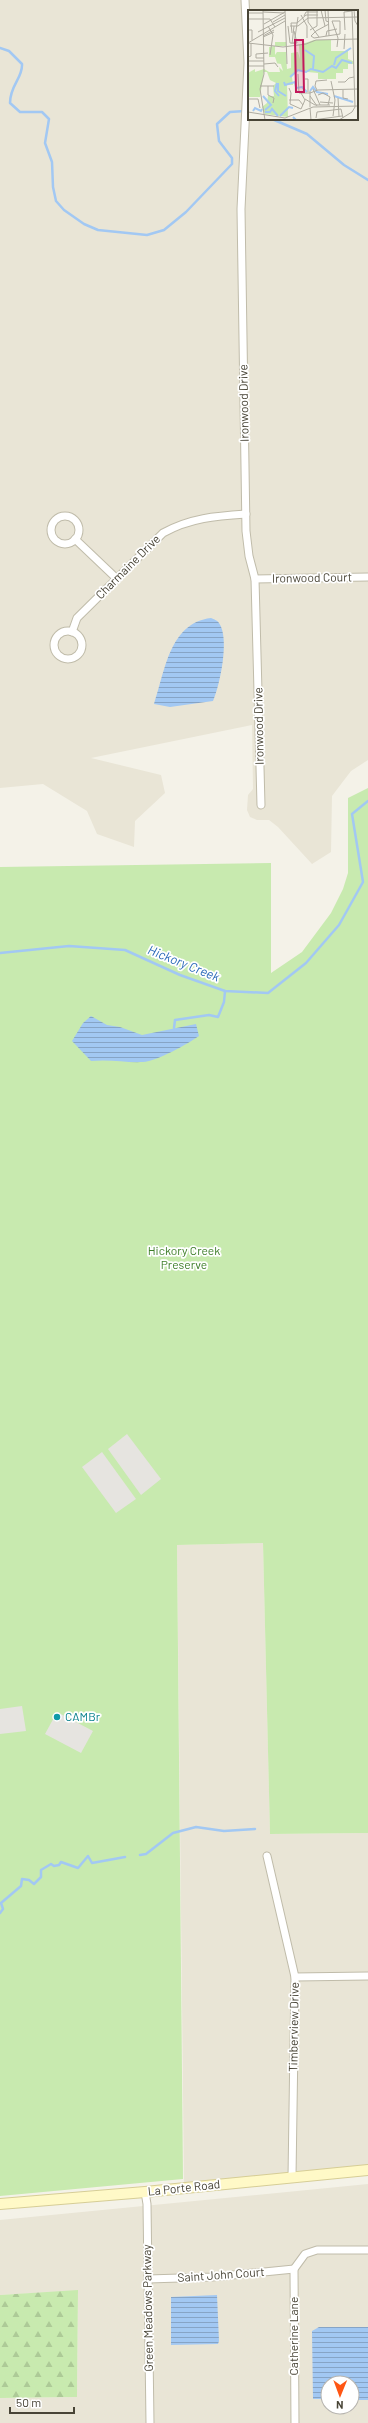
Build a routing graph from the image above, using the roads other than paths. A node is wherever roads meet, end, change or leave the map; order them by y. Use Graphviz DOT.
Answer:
graph roads {
  1 [pos="245,0"];
  2 [pos="246,514"];
  3 [pos="75,539"];
  4 [pos="368,577"];
  5 [pos="116,578"];
  6 [pos="255,579"];
  7 [pos="72,632"];
  8 [pos="261,805"];
  9 [pos="267,1856"];
  10 [pos="368,1976"];
  11 [pos="295,1977"];
  12 [pos="368,2170"];
  13 [pos="292,2178"];
  14 [pos="145,2192"];
  15 [pos="0,2204"];
  16 [pos="368,2250"];
  17 [pos="294,2269"];
  18 [pos="148,2280"];
  19 [pos="150,2423"];
  20 [pos="295,2423"];
  1 -- 2 [label="street, Ironwood Drive"];
  2 -- 5 [label="street, Charmaine Drive"];
  2 -- 6 [label="street, Ironwood Drive"];
  3 -- 5 [label="street"];
  4 -- 6 [label="street, Ironwood Court"];
  5 -- 7 [label="street, Charmaine Drive"];
  6 -- 8 [label="street, Ironwood Drive"];
  7 -- 7 [label="street"];
  9 -- 11 [label="street, Timberview Drive"];
  10 -- 11 [label="street"];
  11 -- 13 [label="street, Timberview Drive"];
  12 -- 13 [label="street, La Porte Road"];
  13 -- 14 [label="street, La Porte Road"];
  14 -- 15 [label="street, La Porte Road"];
  14 -- 18 [label="street, Green Meadows Parkway"];
  16 -- 17 [label="street"];
  17 -- 18 [label="street, Saint John Court"];
  17 -- 20 [label="street, Catherine Lane"];
  18 -- 19 [label="street, Green Meadows Parkway"];
}
